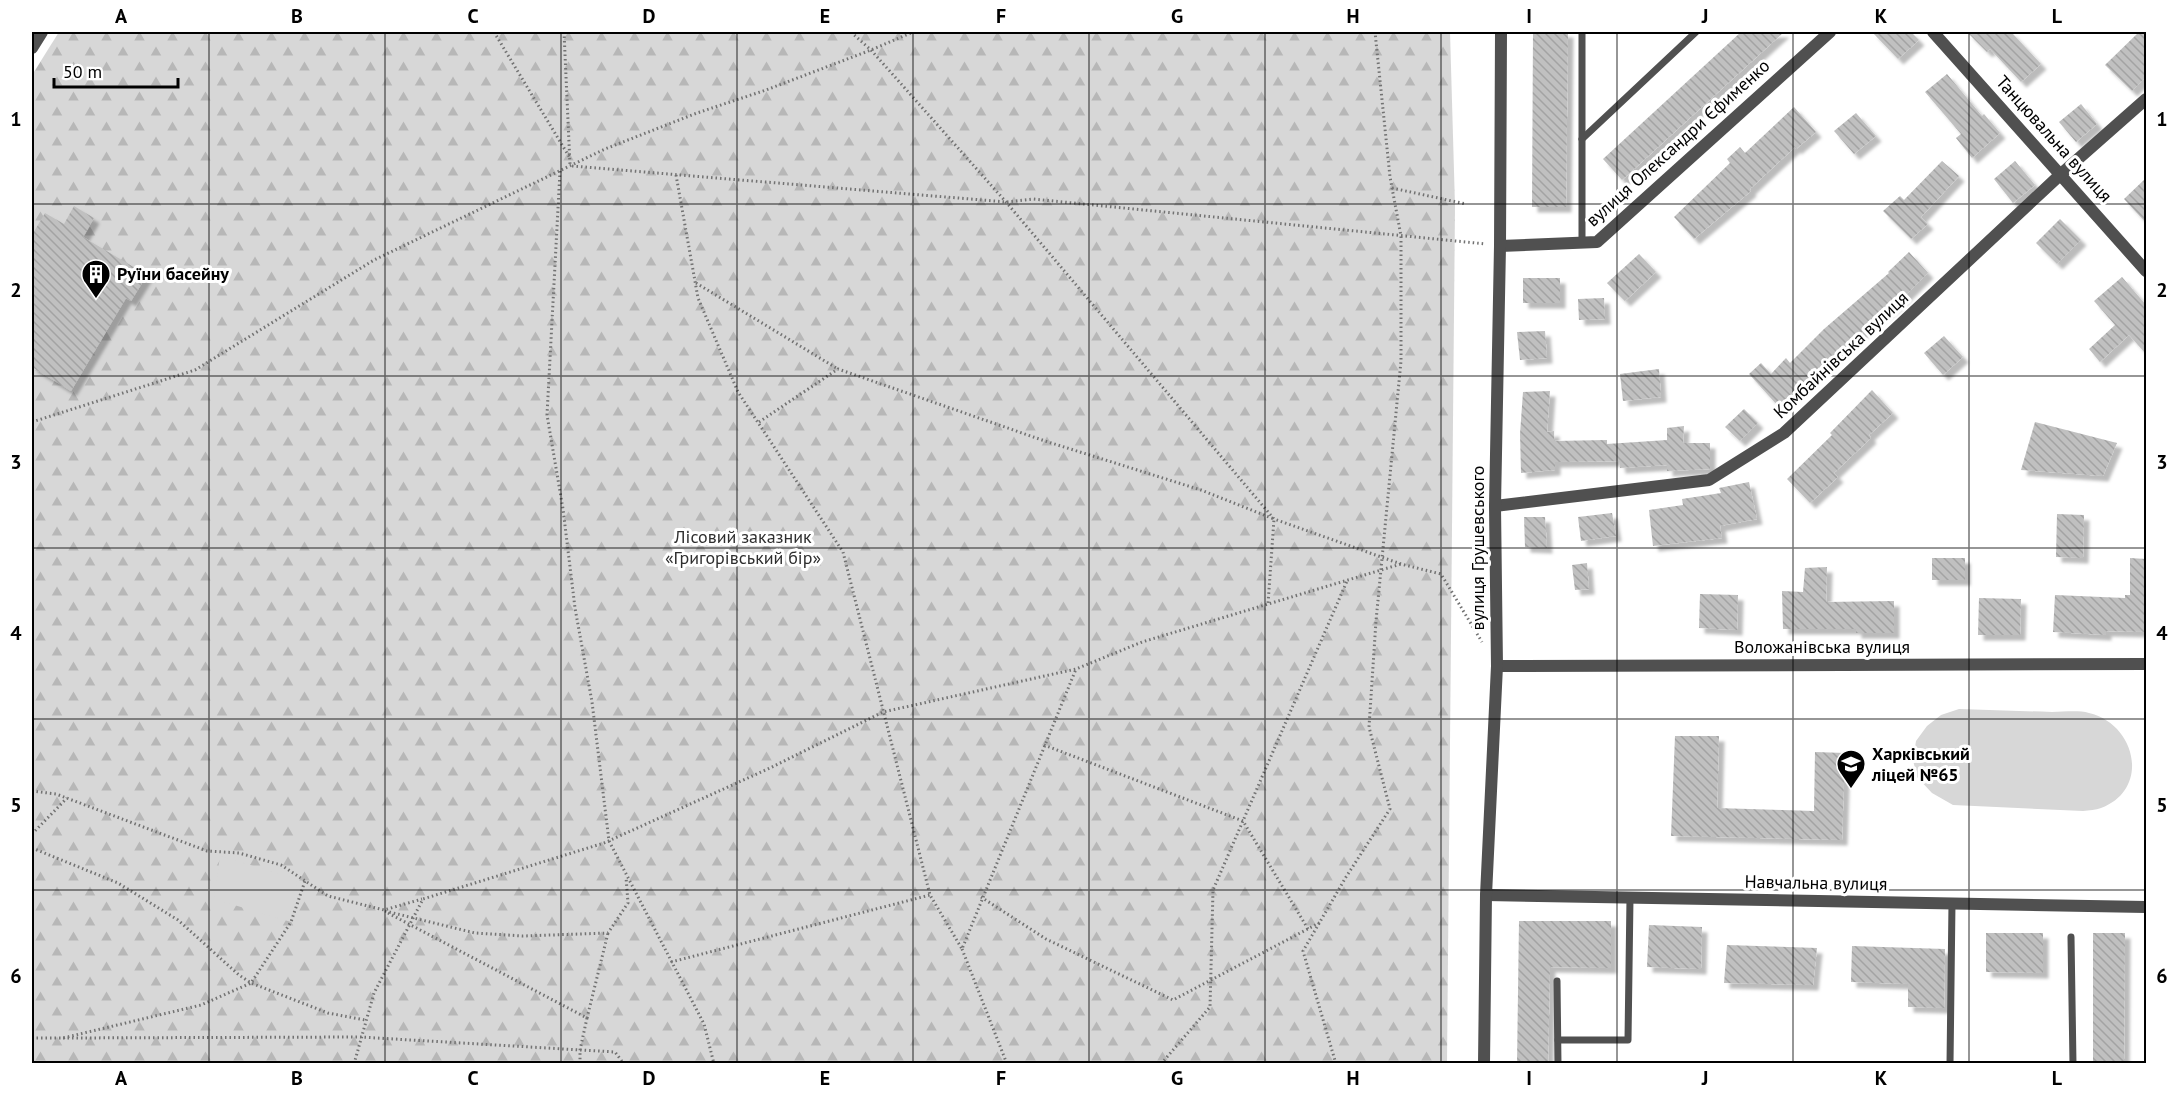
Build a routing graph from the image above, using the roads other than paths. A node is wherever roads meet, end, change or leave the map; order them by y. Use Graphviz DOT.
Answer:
graph roads {
  1 [pos="42,32"];
  2 [pos="1501,32"];
  3 [pos="1582,32"];
  4 [pos="1696,32"];
  5 [pos="1830,32"];
  6 [pos="1933,32"];
  7 [pos="32,48"];
  8 [pos="2146,99"];
  9 [pos="1582,140"];
  10 [pos="2061,174"];
  11 [pos="1582,242"];
  12 [pos="1500,246"];
  13 [pos="2146,271"];
  14 [pos="1496,506"];
  15 [pos="2146,664"];
  16 [pos="1497,666"];
  17 [pos="1486,895"];
  18 [pos="1630,898"];
  19 [pos="1952,903"];
  20 [pos="2146,907"];
  21 [pos="2072,937"];
  22 [pos="1557,981"];
  23 [pos="1558,1040"];
  24 [pos="1484,1064"];
  25 [pos="1558,1064"];
  26 [pos="1950,1064"];
  27 [pos="2073,1064"];
  1 -- 7 [label="street"];
  2 -- 12 [label="street, вулиця Грушевського"];
  3 -- 9 [label="lane"];
  4 -- 9 [label="lane"];
  5 -- 11 [label="street, вулиця Олександри Єфименко"];
  6 -- 10 [label="street, Танцювальна вулиця"];
  8 -- 10 [label="street, Комбайнівська вулиця"];
  9 -- 11 [label="lane"];
  10 -- 13 [label="street, Танцювальна вулиця"];
  10 -- 14 [label="street, Комбайнівська вулиця"];
  11 -- 12 [label="street, вулиця Олександри Єфименко"];
  12 -- 14 [label="street, вулиця Грушевського"];
  14 -- 16 [label="street, вулиця Грушевського"];
  15 -- 16 [label="street, Воложанівська вулиця"];
  16 -- 17 [label="street, вулиця Грушевського"];
  17 -- 18 [label="street, Навчальна вулиця"];
  17 -- 24 [label="street, вулиця Грушевського"];
  18 -- 19 [label="street, Навчальна вулиця"];
  18 -- 23 [label="lane"];
  19 -- 20 [label="street, Навчальна вулиця"];
  19 -- 26 [label="lane"];
  21 -- 27 [label="lane"];
  22 -- 23 [label="lane"];
  23 -- 25 [label="lane"];
}
